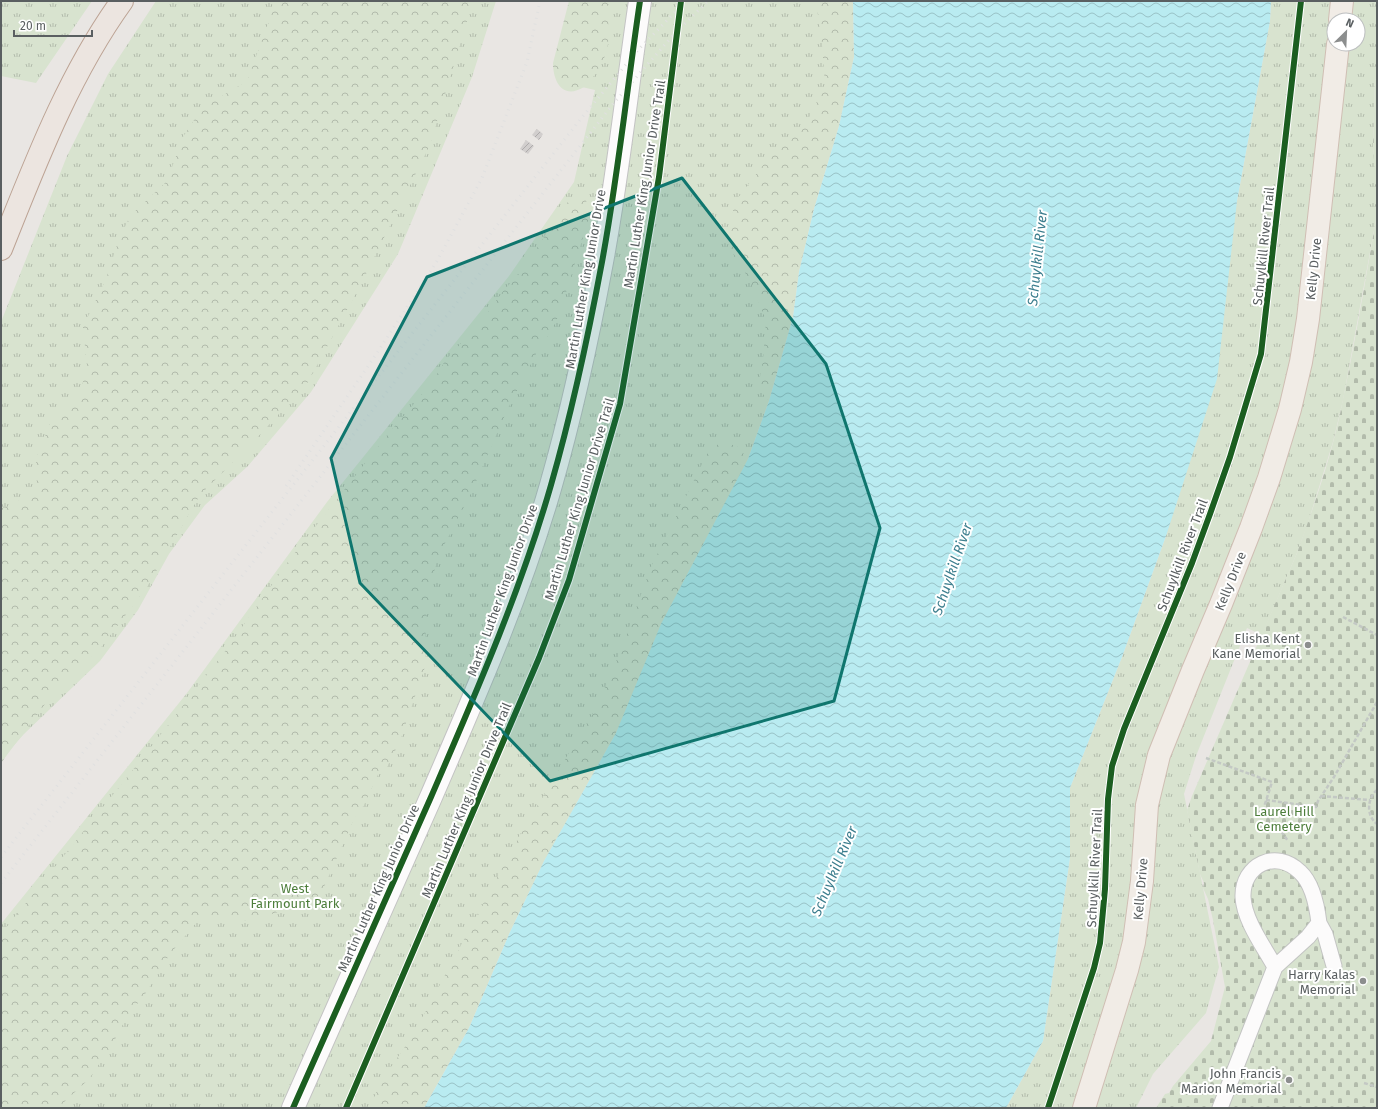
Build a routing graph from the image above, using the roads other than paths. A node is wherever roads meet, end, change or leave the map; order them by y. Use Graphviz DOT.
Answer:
graph roads {
  1 [pos="122,1"];
  2 [pos="640,1"];
  3 [pos="1342,1"];
  4 [pos="1341,12"];
  5 [pos="1337,52"];
  6 [pos="1,249"];
  7 [pos="1319,923"];
  8 [pos="1334,966"];
  9 [pos="1275,967"];
  10 [pos="293,1108"];
  11 [pos="1084,1108"];
  12 [pos="1220,1108"];
  1 -- 6 [label="highway"];
  2 -- 10 [label="main road, Martin Luther King Junior Drive"];
  3 -- 4 [label="main road"];
  5 -- 11 [label="main road, Kelly Drive"];
  7 -- 8 [label="lane"];
  7 -- 9 [label="lane"];
  7 -- 9 [label="lane"];
  9 -- 12 [label="lane"];
}
